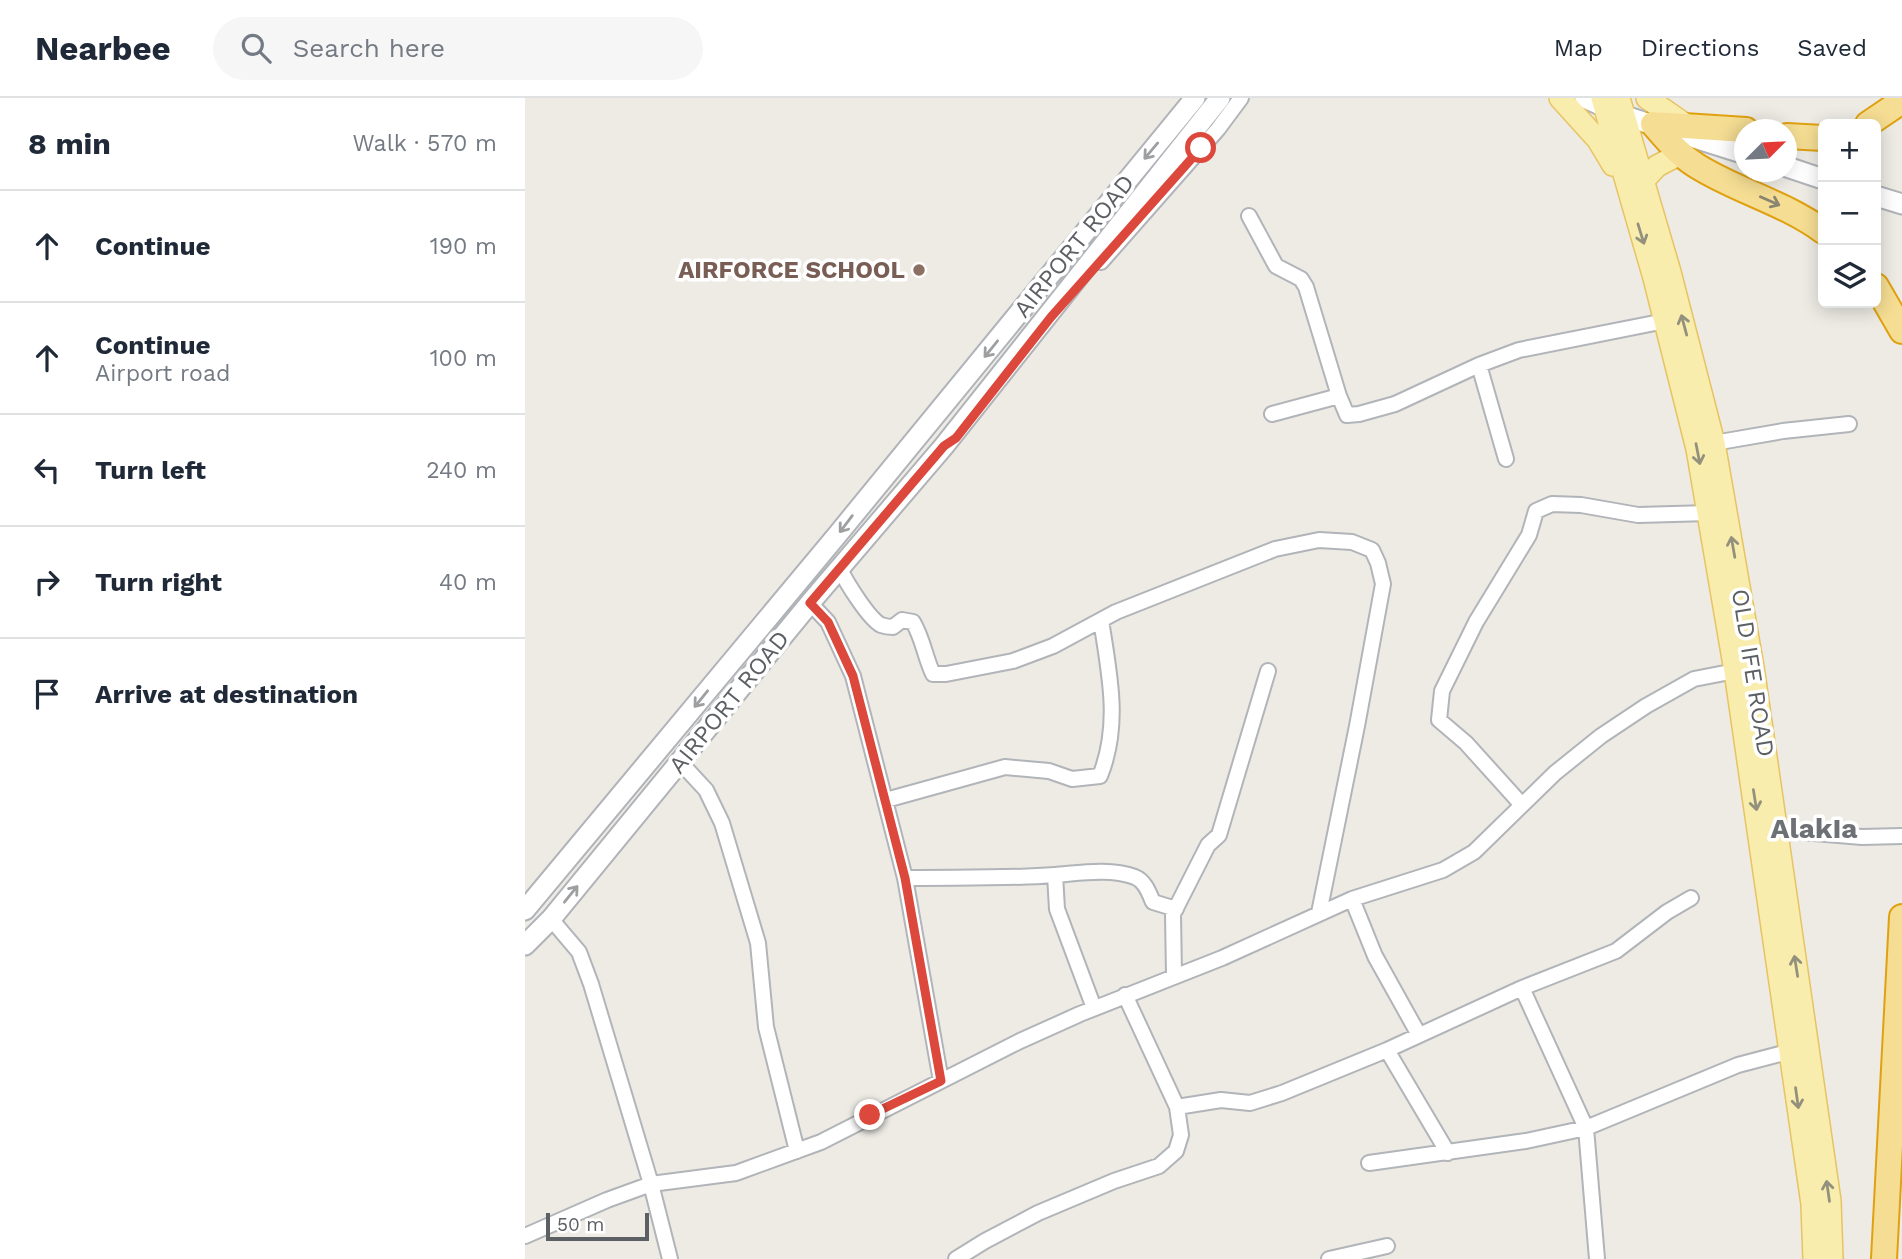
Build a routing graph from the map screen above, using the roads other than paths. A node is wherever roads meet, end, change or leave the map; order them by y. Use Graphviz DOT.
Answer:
graph roads {
  1 [pos="1195,98"];
  2 [pos="1220,98"];
  3 [pos="1241,98"];
  4 [pos="1560,98"];
  5 [pos="1584,98"];
  6 [pos="1647,98"];
  7 [pos="1902,101"];
  8 [pos="1613,105"];
  9 [pos="1875,119"];
  10 [pos="1653,124"];
  11 [pos="1686,125"];
  12 [pos="1734,129"];
  13 [pos="1797,137"];
  14 [pos="1818,138"];
  15 [pos="1734,150"];
  16 [pos="1680,154"];
  17 [pos="1797,170"];
  18 [pos="1818,177"];
  19 [pos="1635,184"];
  20 [pos="1881,198"];
  21 [pos="1900,204"];
  22 [pos="1249,216"];
  23 [pos="1818,228"];
  24 [pos="1063,262"];
  25 [pos="1079,274"];
  26 [pos="1881,295"];
  27 [pos="1664,321"];
  28 [pos="1902,331"];
  29 [pos="1479,365"];
  30 [pos="1339,396"];
  31 [pos="1272,414"];
  32 [pos="1849,424"];
  33 [pos="1714,443"];
  34 [pos="944,446"];
  35 [pos="1506,459"];
  36 [pos="1709,513"];
  37 [pos="839,569"];
  38 [pos="810,603"];
  39 [pos="1101,621"];
  40 [pos="1268,671"];
  41 [pos="1735,671"];
  42 [pos="680,762"];
  43 [pos="886,800"];
  44 [pos="1522,805"];
  45 [pos="1777,830"];
  46 [pos="1902,836"];
  47 [pos="1055,876"];
  48 [pos="905,878"];
  49 [pos="1774,879"];
  50 [pos="1691,898"];
  51 [pos="1352,899"];
  52 [pos="1176,909"];
  53 [pos="525,910"];
  54 [pos="1319,913"];
  55 [pos="1902,917"];
  56 [pos="551,919"];
  57 [pos="525,945"];
  58 [pos="1174,976"];
  59 [pos="1521,988"];
  60 [pos="1125,995"];
  61 [pos="1094,1008"];
  62 [pos="1419,1035"];
  63 [pos="1387,1051"];
  64 [pos="1791,1051"];
  65 [pos="941,1081"];
  66 [pos="1177,1107"];
  67 [pos="1586,1128"];
  68 [pos="797,1151"];
  69 [pos="1448,1153"];
  70 [pos="1369,1163"];
  71 [pos="650,1184"];
  72 [pos="525,1236"];
  73 [pos="1387,1246"];
  74 [pos="670,1259"];
  75 [pos="956,1259"];
  76 [pos="1329,1259"];
  77 [pos="1597,1259"];
  78 [pos="1814,1259"];
  79 [pos="1832,1259"];
  80 [pos="1884,1259"];
  1 -- 24 [label="main road, AIRPORT ROAD, one-way"];
  2 -- 25 [label="main road, AIRPORT ROAD"];
  3 -- 34 [label="street"];
  4 -- 19 [label="main road"];
  5 -- 8 [label="main road"];
  6 -- 11 [label="main road"];
  7 -- 9 [label="highway"];
  8 -- 10 [label="main road"];
  8 -- 19 [label="main road, OLD IFE ROAD"];
  10 -- 11 [label="highway"];
  10 -- 15 [label="main road"];
  10 -- 16 [label="highway"];
  11 -- 12 [label="highway"];
  13 -- 14 [label="highway"];
  16 -- 19 [label="main road"];
  16 -- 23 [label="highway, one-way"];
  17 -- 18 [label="main road"];
  19 -- 27 [label="main road, OLD IFE ROAD, one-way"];
  33 -- 19 [label="main road, OLD IFE ROAD, one-way"];
  20 -- 21 [label="main road"];
  22 -- 30 [label="street"];
  24 -- 25 [label="main road"];
  24 -- 53 [label="main road, AIRPORT ROAD, one-way"];
  25 -- 34 [label="main road, AIRPORT ROAD"];
  26 -- 28 [label="highway"];
  27 -- 29 [label="street"];
  27 -- 36 [label="main road, OLD IFE ROAD, one-way"];
  29 -- 30 [label="street"];
  29 -- 35 [label="street"];
  30 -- 31 [label="street"];
  32 -- 33 [label="street"];
  45 -- 33 [label="main road, OLD IFE ROAD, one-way"];
  34 -- 37 [label="main road, AIRPORT ROAD"];
  36 -- 41 [label="main road, OLD IFE ROAD"];
  36 -- 44 [label="street"];
  37 -- 38 [label="main road, AIRPORT ROAD"];
  37 -- 39 [label="street"];
  38 -- 42 [label="main road, AIRPORT ROAD"];
  38 -- 43 [label="street"];
  39 -- 43 [label="street"];
  39 -- 54 [label="street"];
  40 -- 52 [label="street"];
  41 -- 44 [label="street"];
  41 -- 49 [label="main road, OLD IFE ROAD, one-way"];
  56 -- 42 [label="main road, AIRPORT ROAD, one-way"];
  42 -- 68 [label="street"];
  43 -- 48 [label="street"];
  44 -- 51 [label="street"];
  45 -- 46 [label="street"];
  45 -- 49 [label="main road, OLD IFE ROAD"];
  47 -- 48 [label="street"];
  47 -- 52 [label="street"];
  47 -- 61 [label="street"];
  48 -- 65 [label="street"];
  49 -- 64 [label="main road, OLD IFE ROAD"];
  79 -- 49 [label="main road, OLD IFE ROAD, one-way"];
  50 -- 59 [label="street"];
  51 -- 54 [label="street"];
  51 -- 62 [label="street"];
  52 -- 58 [label="street"];
  54 -- 58 [label="street"];
  55 -- 80 [label="highway"];
  56 -- 57 [label="main road, AIRPORT ROAD"];
  56 -- 71 [label="street"];
  58 -- 60 [label="street"];
  59 -- 62 [label="street"];
  59 -- 67 [label="street"];
  60 -- 61 [label="street"];
  60 -- 66 [label="street"];
  61 -- 65 [label="street"];
  62 -- 63 [label="street"];
  63 -- 66 [label="street"];
  63 -- 69 [label="street"];
  64 -- 67 [label="street"];
  64 -- 78 [label="main road, OLD IFE ROAD, one-way"];
  65 -- 68 [label="street"];
  66 -- 75 [label="street"];
  67 -- 69 [label="street"];
  67 -- 77 [label="street"];
  68 -- 71 [label="street"];
  69 -- 70 [label="street"];
  71 -- 72 [label="street"];
  71 -- 74 [label="street"];
  73 -- 76 [label="street"];
}
